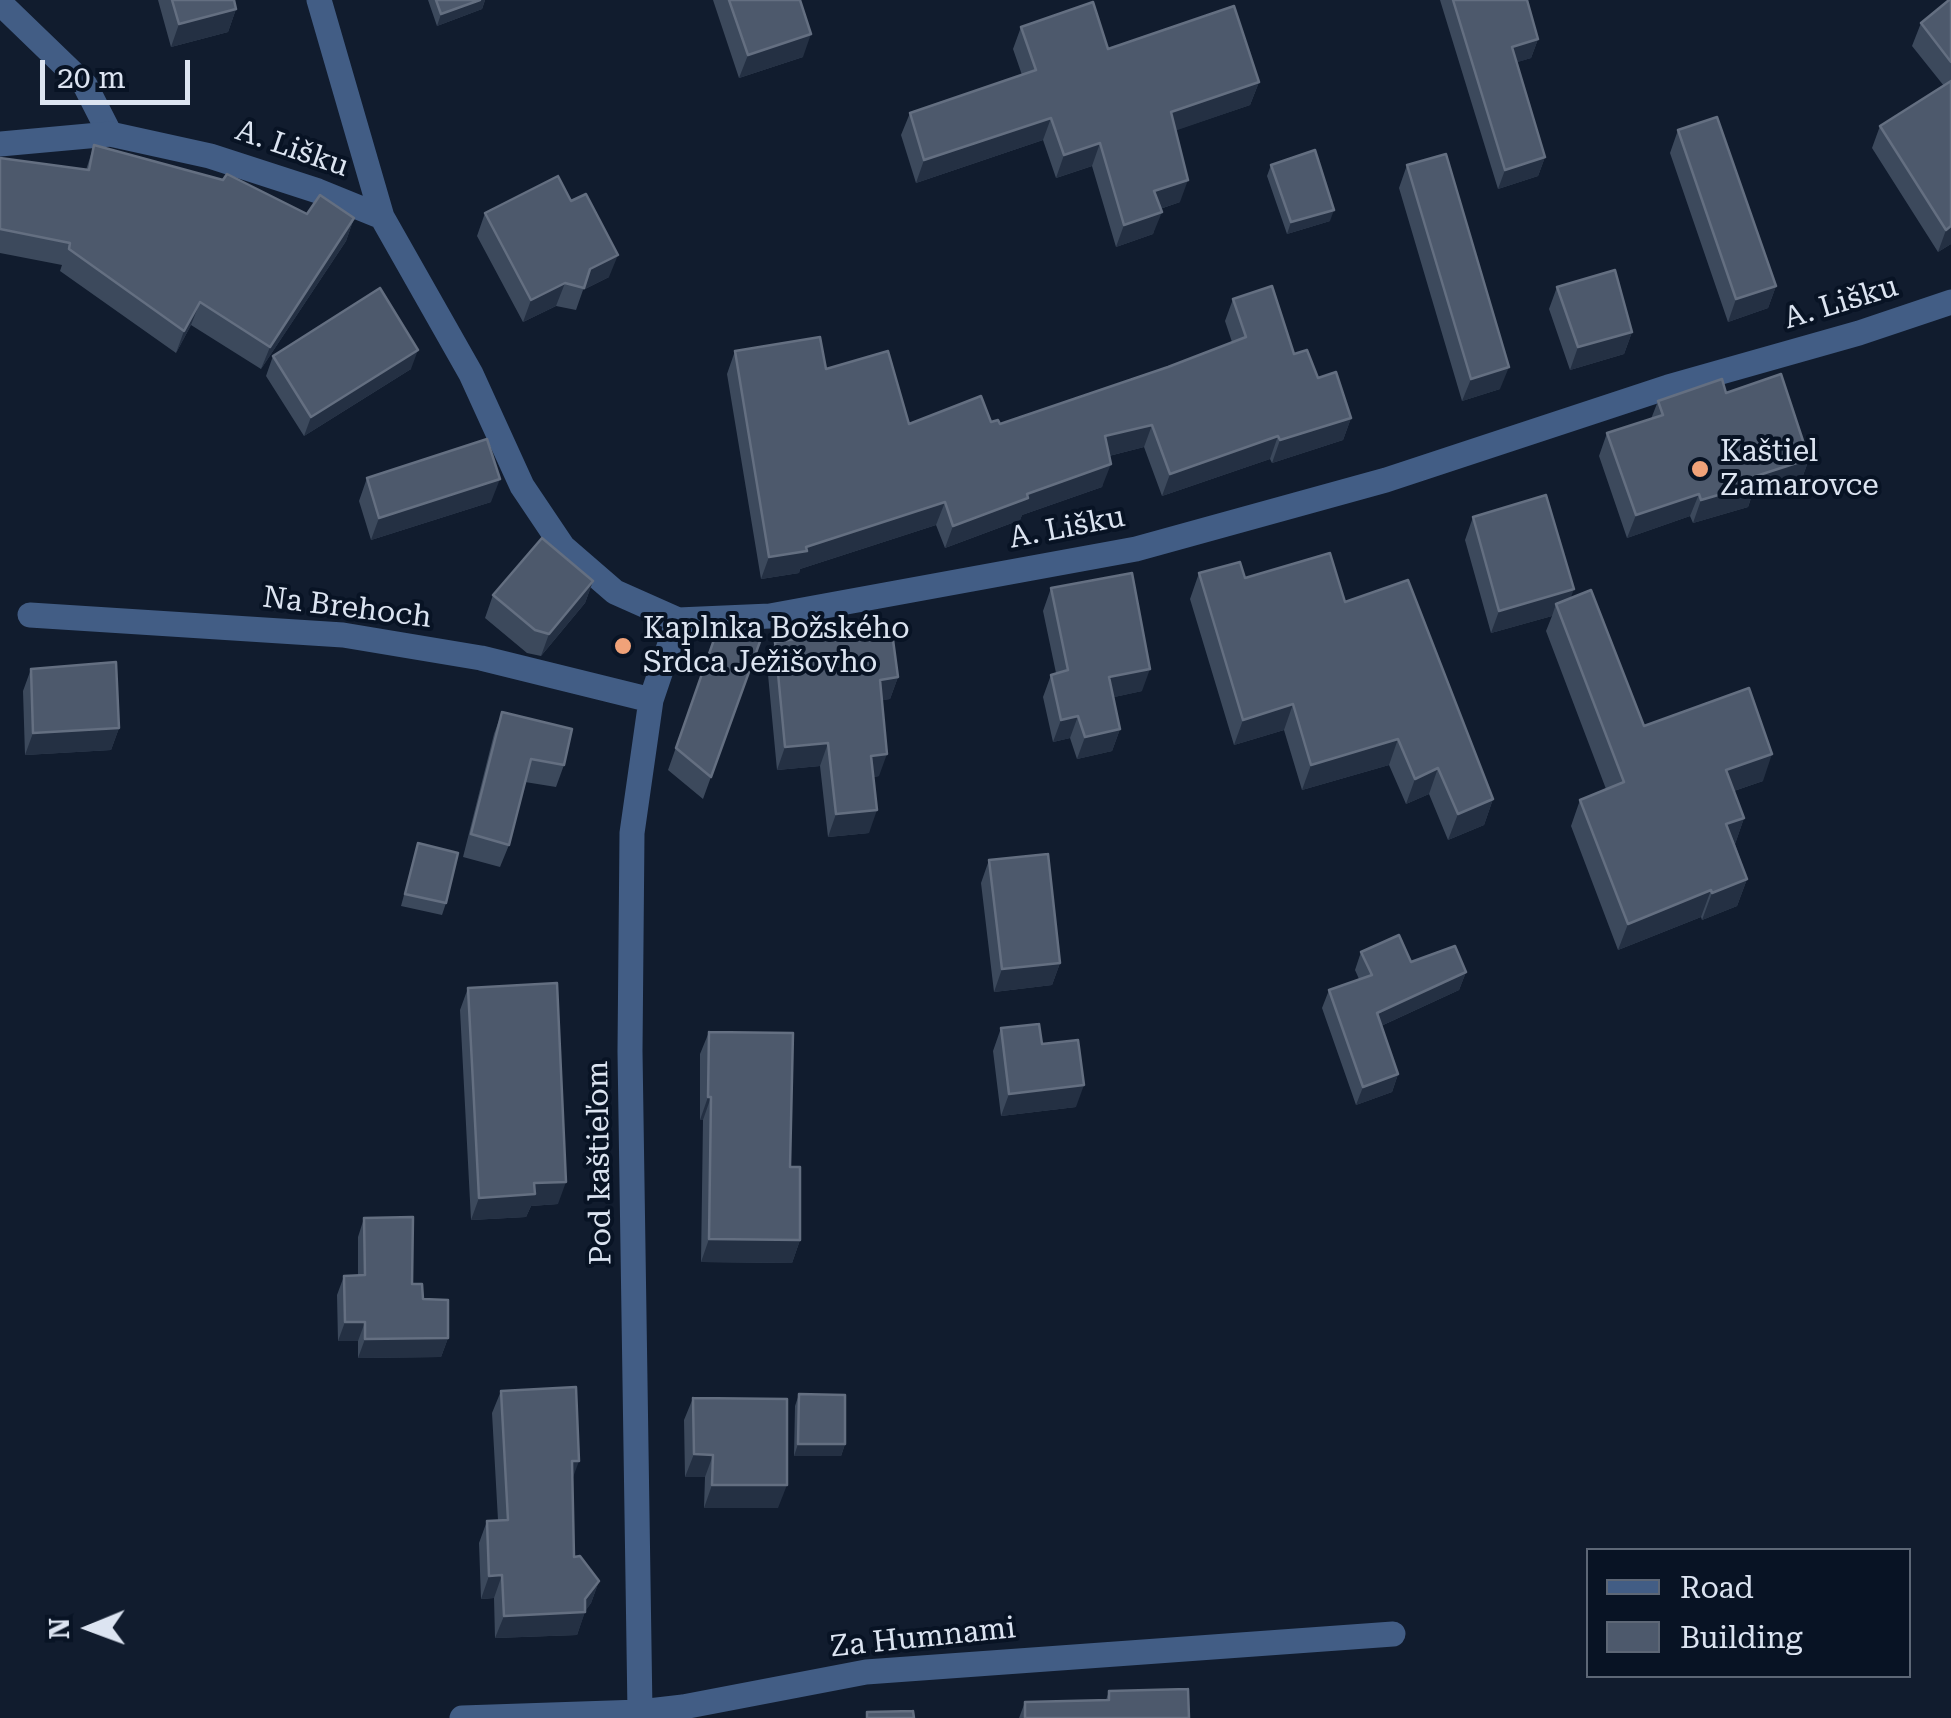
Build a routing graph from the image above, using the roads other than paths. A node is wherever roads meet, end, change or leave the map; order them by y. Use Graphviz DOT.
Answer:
graph roads {
  1 [pos="319,0"];
  2 [pos="0,3"];
  3 [pos="110,134"];
  4 [pos="0,144"];
  5 [pos="382,217"];
  6 [pos="1951,302"];
  7 [pos="30,615"];
  8 [pos="678,620"];
  9 [pos="651,700"];
  10 [pos="1393,1634"];
  11 [pos="640,1712"];
  12 [pos="462,1718"];
  1 -- 5 [label="street, A. Lišku"];
  2 -- 3 [label="street"];
  3 -- 4 [label="street, A. Lišku"];
  3 -- 5 [label="street, A. Lišku"];
  5 -- 8 [label="street, A. Lišku"];
  6 -- 8 [label="street, A. Lišku"];
  7 -- 9 [label="street, Na Brehoch"];
  8 -- 9 [label="street, Pod kaštieľom"];
  9 -- 11 [label="street, Pod kaštieľom"];
  10 -- 11 [label="street, Za Humnami"];
  11 -- 12 [label="street, Za Humnami"];
}
